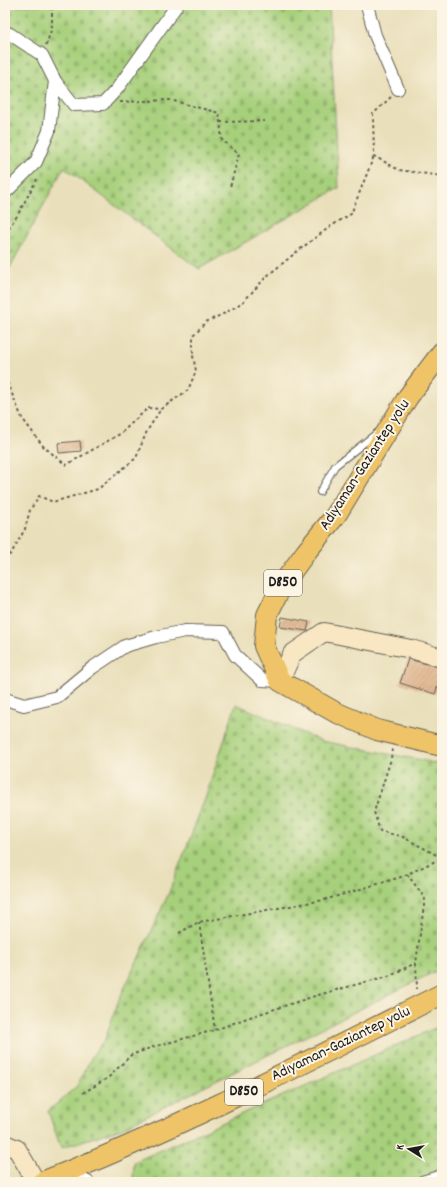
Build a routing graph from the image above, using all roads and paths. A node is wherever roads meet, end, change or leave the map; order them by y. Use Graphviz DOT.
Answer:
graph roads {
  1 [pos="52,5"];
  2 [pos="177,5"];
  3 [pos="366,5"];
  4 [pos="5,32"];
  5 [pos="42,55"];
  6 [pos="55,81"];
  7 [pos="398,89"];
  8 [pos="103,104"];
  9 [pos="268,121"];
  10 [pos="220,122"];
  11 [pos="374,156"];
  12 [pos="36,162"];
  13 [pos="442,176"];
  14 [pos="230,187"];
  15 [pos="5,192"];
  16 [pos="5,233"];
  17 [pos="442,352"];
  18 [pos="5,377"];
  19 [pos="161,409"];
  20 [pos="394,420"];
  21 [pos="320,492"];
  22 [pos="5,560"];
  23 [pos="442,658"];
  24 [pos="280,681"];
  25 [pos="5,699"];
  26 [pos="394,734"];
  27 [pos="442,746"];
  28 [pos="442,858"];
  29 [pos="408,874"];
  30 [pos="198,922"];
  31 [pos="179,933"];
  32 [pos="416,963"];
  33 [pos="442,994"];
  34 [pos="418,1006"];
  35 [pos="215,1030"];
  36 [pos="83,1093"];
  37 [pos="5,1144"];
  38 [pos="442,1176"];
  39 [pos="71,1177"];
  40 [pos="36,1182"];
  41 [pos="42,1182"];
  42 [pos="88,1182"];
  43 [pos="422,1182"];
  1 -- 5 [label="path"];
  2 -- 8 [label="street"];
  3 -- 7 [label="street"];
  4 -- 5 [label="street"];
  5 -- 6 [label="street"];
  6 -- 8 [label="street"];
  6 -- 12 [label="street"];
  7 -- 11 [label="path"];
  8 -- 10 [label="path"];
  9 -- 10 [label="path"];
  10 -- 14 [label="path"];
  11 -- 13 [label="path"];
  11 -- 19 [label="path"];
  12 -- 15 [label="street"];
  12 -- 16 [label="path"];
  17 -- 20 [label="main road, Adıyaman-Gaziantep yolu / D850"];
  18 -- 19 [label="path"];
  19 -- 22 [label="path"];
  20 -- 21 [label="lane"];
  20 -- 24 [label="main road, Adıyaman-Gaziantep yolu / D850"];
  23 -- 24 [label="street"];
  24 -- 25 [label="street"];
  24 -- 26 [label="main road"];
  26 -- 27 [label="main road"];
  26 -- 28 [label="path"];
  28 -- 29 [label="path"];
  29 -- 30 [label="path"];
  29 -- 32 [label="path"];
  30 -- 31 [label="path"];
  30 -- 35 [label="path"];
  32 -- 34 [label="path"];
  32 -- 35 [label="path"];
  33 -- 34 [label="main road, Adıyaman-Gaziantep yolu / D850"];
  34 -- 39 [label="main road, Adıyaman-Gaziantep yolu / D850"];
  35 -- 36 [label="path"];
  37 -- 40 [label="street"];
  38 -- 43 [label="street"];
  39 -- 41 [label="main road, Adıyaman-Gaziantep yolu / D850"];
  39 -- 42 [label="street"];
}
